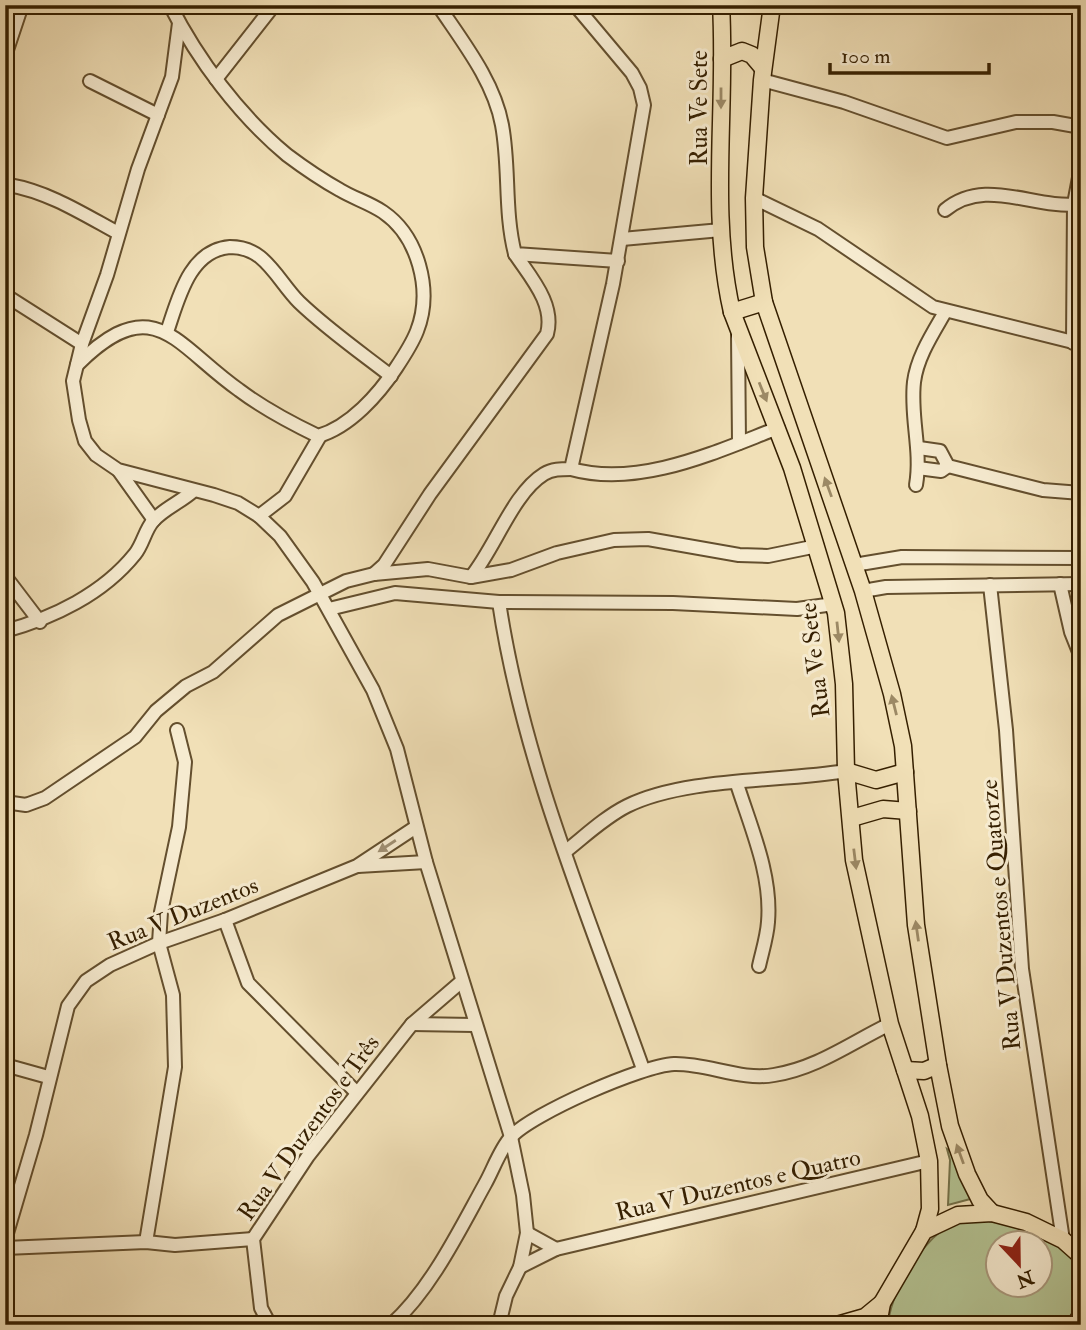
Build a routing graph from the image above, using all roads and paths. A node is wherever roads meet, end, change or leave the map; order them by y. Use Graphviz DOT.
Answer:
graph roads {
  1 [pos="170,5"];
  2 [pos="274,5"];
  3 [pos="438,5"];
  4 [pos="575,5"];
  5 [pos="722,5"];
  6 [pos="772,5"];
  7 [pos="5,8"];
  8 [pos="21,10"];
  9 [pos="179,23"];
  10 [pos="5,56"];
  11 [pos="722,59"];
  12 [pos="763,74"];
  13 [pos="216,79"];
  14 [pos="90,81"];
  15 [pos="158,115"];
  16 [pos="1081,127"];
  17 [pos="1081,167"];
  18 [pos="9,185"];
  19 [pos="754,198"];
  20 [pos="1077,204"];
  21 [pos="945,210"];
  22 [pos="721,230"];
  23 [pos="118,233"];
  24 [pos="622,239"];
  25 [pos="515,254"];
  26 [pos="618,261"];
  27 [pos="5,295"];
  28 [pos="764,302"];
  29 [pos="945,312"];
  30 [pos="735,320"];
  31 [pos="167,332"];
  32 [pos="82,344"];
  33 [pos="1077,344"];
  34 [pos="77,365"];
  35 [pos="391,376"];
  36 [pos="778,428"];
  37 [pos="324,435"];
  38 [pos="738,443"];
  39 [pos="919,447"];
  40 [pos="948,466"];
  41 [pos="918,468"];
  42 [pos="571,469"];
  43 [pos="118,470"];
  44 [pos="915,485"];
  45 [pos="192,491"];
  46 [pos="1081,493"];
  47 [pos="259,516"];
  48 [pos="154,520"];
  49 [pos="817,545"];
  50 [pos="1081,558"];
  51 [pos="854,565"];
  52 [pos="374,574"];
  53 [pos="5,576"];
  54 [pos="471,577"];
  55 [pos="1060,584"];
  56 [pos="1081,584"];
  57 [pos="990,585"];
  58 [pos="863,591"];
  59 [pos="321,595"];
  60 [pos="499,602"];
  61 [pos="834,604"];
  62 [pos="329,609"];
  63 [pos="40,622"];
  64 [pos="5,631"];
  65 [pos="1081,657"];
  66 [pos="177,730"];
  67 [pos="846,771"];
  68 [pos="905,772"];
  69 [pos="737,783"];
  70 [pos="5,802"];
  71 [pos="908,811"];
  72 [pos="852,818"];
  73 [pos="416,827"];
  74 [pos="566,850"];
  75 [pos="426,862"];
  76 [pos="357,866"];
  77 [pos="225,920"];
  78 [pos="159,943"];
  79 [pos="759,966"];
  80 [pos="462,981"];
  81 [pos="412,1024"];
  82 [pos="890,1024"];
  83 [pos="474,1025"];
  84 [pos="5,1065"];
  85 [pos="938,1065"];
  86 [pos="643,1069"];
  87 [pos="905,1070"];
  88 [pos="48,1077"];
  89 [pos="357,1093"];
  90 [pos="511,1137"];
  91 [pos="929,1161"];
  92 [pos="992,1213"];
  93 [pos="924,1231"];
  94 [pos="527,1233"];
  95 [pos="5,1240"];
  96 [pos="253,1240"];
  97 [pos="146,1241"];
  98 [pos="5,1248"];
  99 [pos="1075,1248"];
  100 [pos="556,1250"];
  101 [pos="520,1267"];
  102 [pos="882,1303"];
  103 [pos="1081,1315"];
  104 [pos="270,1325"];
  105 [pos="391,1325"];
  106 [pos="499,1325"];
  107 [pos="837,1325"];
  108 [pos="878,1325"];
  109 [pos="1075,1325"];
  1 -- 9 [label="street"];
  2 -- 13 [label="street"];
  3 -- 25 [label="street"];
  4 -- 24 [label="street"];
  5 -- 11 [label="main road, Rua Ve Sete"];
  6 -- 12 [label="main road"];
  7 -- 8 [label="street"];
  8 -- 10 [label="street"];
  9 -- 13 [label="street"];
  9 -- 15 [label="street"];
  11 -- 12 [label="main road"];
  11 -- 22 [label="main road, Rua Ve Sete, one-way"];
  12 -- 16 [label="street"];
  12 -- 19 [label="main road"];
  13 -- 35 [label="street"];
  14 -- 15 [label="street"];
  15 -- 23 [label="street"];
  17 -- 20 [label="street"];
  18 -- 23 [label="street"];
  19 -- 28 [label="main road"];
  19 -- 29 [label="street"];
  20 -- 21 [label="street"];
  20 -- 33 [label="street"];
  22 -- 24 [label="street"];
  22 -- 30 [label="main road, Rua Ve Sete"];
  23 -- 32 [label="street"];
  24 -- 26 [label="street"];
  25 -- 26 [label="street"];
  25 -- 52 [label="street"];
  26 -- 42 [label="street"];
  27 -- 32 [label="street"];
  28 -- 30 [label="main road"];
  51 -- 28 [label="main road, one-way"];
  29 -- 33 [label="street"];
  29 -- 39 [label="street"];
  30 -- 36 [label="main road, Rua Ve Sete, one-way"];
  30 -- 38 [label="street"];
  31 -- 34 [label="street"];
  31 -- 35 [label="street"];
  31 -- 37 [label="street"];
  32 -- 34 [label="street"];
  34 -- 43 [label="street"];
  35 -- 37 [label="street"];
  36 -- 38 [label="street"];
  36 -- 49 [label="main road, Rua Ve Sete"];
  37 -- 47 [label="street"];
  38 -- 42 [label="street"];
  39 -- 40 [label="street"];
  39 -- 41 [label="street"];
  40 -- 41 [label="street"];
  40 -- 46 [label="street"];
  41 -- 44 [label="street"];
  42 -- 54 [label="street"];
  43 -- 45 [label="street"];
  43 -- 48 [label="street"];
  45 -- 47 [label="street"];
  45 -- 48 [label="street"];
  47 -- 59 [label="street"];
  48 -- 63 [label="street"];
  49 -- 54 [label="street"];
  49 -- 61 [label="main road, Rua Ve Sete"];
  50 -- 51 [label="street"];
  51 -- 58 [label="main road"];
  52 -- 54 [label="street"];
  52 -- 59 [label="street"];
  53 -- 63 [label="street"];
  55 -- 56 [label="street"];
  55 -- 57 [label="street"];
  55 -- 65 [label="street"];
  57 -- 58 [label="street"];
  57 -- 99 [label="street, Rua V Duzentos e Quatorze"];
  68 -- 58 [label="main road, one-way"];
  59 -- 62 [label="street"];
  59 -- 70 [label="street"];
  60 -- 61 [label="street"];
  60 -- 62 [label="street"];
  60 -- 74 [label="street"];
  61 -- 67 [label="main road, Rua Ve Sete, one-way"];
  62 -- 73 [label="street"];
  63 -- 64 [label="street"];
  66 -- 78 [label="street"];
  67 -- 68 [label="main road"];
  67 -- 69 [label="street"];
  67 -- 72 [label="main road, Rua Ve Sete"];
  68 -- 71 [label="main road"];
  69 -- 74 [label="street"];
  69 -- 79 [label="street"];
  71 -- 72 [label="main road"];
  85 -- 71 [label="main road, one-way"];
  72 -- 82 [label="main road, Rua Ve Sete, one-way"];
  73 -- 75 [label="street"];
  73 -- 76 [label="street, Rua V Duzentos, one-way"];
  74 -- 86 [label="street"];
  75 -- 76 [label="street, Rua V Duzentos"];
  75 -- 80 [label="street"];
  76 -- 77 [label="street, Rua V Duzentos"];
  77 -- 78 [label="street, Rua V Duzentos"];
  77 -- 89 [label="street"];
  78 -- 88 [label="street, Rua V Duzentos"];
  78 -- 97 [label="street"];
  80 -- 81 [label="street, Rua V Duzentos e Três"];
  80 -- 83 [label="street"];
  81 -- 83 [label="street"];
  81 -- 89 [label="street, Rua V Duzentos e Três"];
  82 -- 86 [label="street"];
  82 -- 87 [label="main road, Rua Ve Sete"];
  83 -- 90 [label="street"];
  84 -- 88 [label="street"];
  85 -- 87 [label="main road"];
  92 -- 85 [label="main road, one-way"];
  86 -- 90 [label="street"];
  87 -- 91 [label="main road, Rua Ve Sete"];
  88 -- 95 [label="street, Rua V Duzentos"];
  89 -- 96 [label="street, Rua V Duzentos e Três"];
  90 -- 94 [label="street"];
  90 -- 105 [label="street"];
  91 -- 93 [label="main road, Rua Ve Sete"];
  91 -- 100 [label="street, Rua V Duzentos e Quatro"];
  92 -- 93 [label="main road"];
  92 -- 99 [label="main road"];
  93 -- 102 [label="main road, Rua Ve Sete"];
  94 -- 100 [label="street"];
  94 -- 101 [label="street"];
  96 -- 97 [label="street"];
  96 -- 104 [label="street, Rua V Duzentos e Três"];
  97 -- 98 [label="street"];
  100 -- 101 [label="street, Rua V Duzentos e Quatro"];
  101 -- 106 [label="street"];
  102 -- 107 [label="main road"];
  102 -- 108 [label="main road"];
  103 -- 109 [label="main road"];
}
